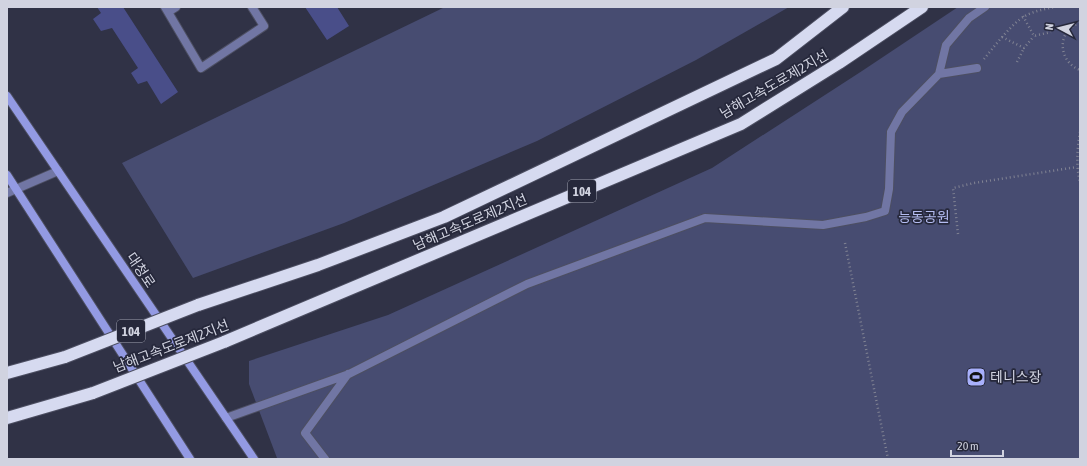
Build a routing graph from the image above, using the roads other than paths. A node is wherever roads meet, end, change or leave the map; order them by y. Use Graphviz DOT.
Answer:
graph roads {
  1 [pos="176,7"];
  2 [pos="252,7"];
  3 [pos="843,7"];
  4 [pos="922,7"];
  5 [pos="985,7"];
  6 [pos="166,10"];
  7 [pos="977,68"];
  8 [pos="939,74"];
  9 [pos="7,96"];
  10 [pos="58,171"];
  11 [pos="7,175"];
  12 [pos="16,189"];
  13 [pos="7,193"];
  14 [pos="7,373"];
  15 [pos="349,374"];
  16 [pos="7,418"];
  17 [pos="226,418"];
  18 [pos="190,459"];
  19 [pos="254,459"];
  20 [pos="325,459"];
  1 -- 6 [label="street"];
  2 -- 6 [label="street"];
  3 -- 14 [label="highway, 남해고속도로제2지선 / 104, bridge"];
  4 -- 16 [label="highway, 남해고속도로제2지선 / 104, bridge"];
  5 -- 8 [label="street"];
  7 -- 8 [label="street"];
  8 -- 15 [label="street"];
  9 -- 10 [label="main road, 대청로"];
  10 -- 12 [label="street"];
  10 -- 17 [label="main road, 대청로"];
  11 -- 12 [label="main road"];
  12 -- 13 [label="street"];
  12 -- 18 [label="main road"];
  15 -- 17 [label="street"];
  15 -- 20 [label="street"];
  17 -- 19 [label="main road, 대청로"];
}
